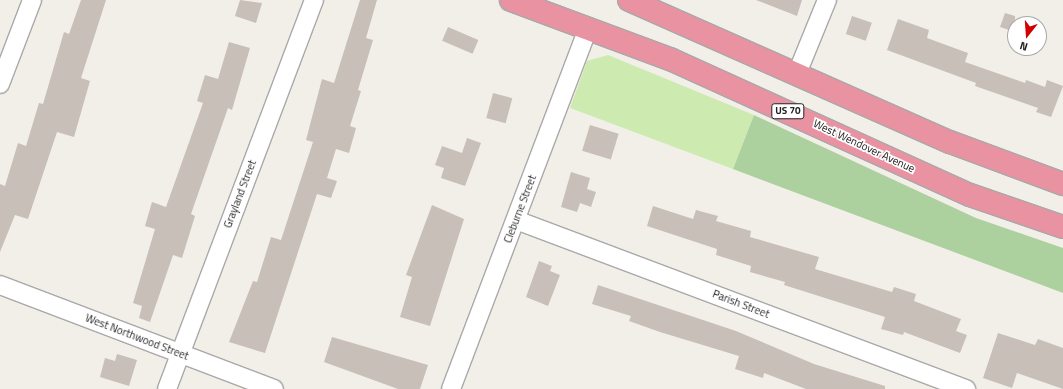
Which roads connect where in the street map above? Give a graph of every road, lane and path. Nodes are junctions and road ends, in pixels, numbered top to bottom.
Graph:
1 (32, 0) edge
2 (314, 0) edge
3 (510, 0) edge
4 (629, 0) edge
5 (827, 0) edge
6 (588, 29) junction
7 (798, 71) junction
8 (0, 84) edge
9 (1063, 184) edge
10 (516, 220) junction
11 (1063, 228) edge
12 (0, 285) edge
13 (180, 354) junction
14 (167, 389) edge
15 (274, 389) edge
16 (451, 389) edge
17 (966, 389) edge

1 - 8 street
2 - 13 street, Grayland Street
3 - 6 highway, West Wendover Avenue / US 70
4 - 7 highway
5 - 7 street
6 - 10 street, Cleburne Street
6 - 11 highway, West Wendover Avenue / US 70
7 - 9 highway
10 - 16 street, Cleburne Street
10 - 17 street, Parish Street
12 - 13 street, West Northwood Street
13 - 14 street, Grayland Street
13 - 15 street, West Northwood Street

